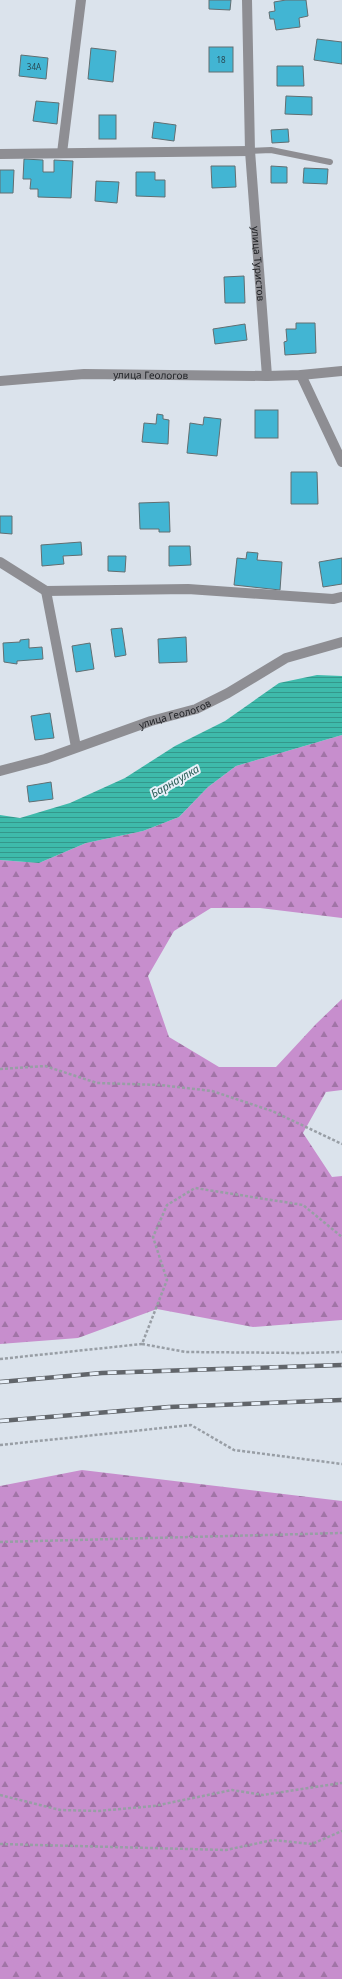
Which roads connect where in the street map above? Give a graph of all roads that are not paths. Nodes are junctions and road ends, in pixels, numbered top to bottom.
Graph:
1 (81, 0) edge
2 (247, 0) edge
3 (250, 151) junction
4 (62, 153) junction
5 (0, 154) edge
6 (330, 162) dead end
7 (342, 371) edge
8 (301, 375) junction
9 (267, 376) junction
10 (0, 381) edge
11 (342, 462) edge
12 (0, 562) edge
13 (46, 591) junction
14 (342, 597) edge
15 (342, 642) edge
16 (76, 747) junction
17 (0, 771) edge

1 - 4 street
2 - 3 street, улица Туристов
3 - 4 street
3 - 6 lane
3 - 9 street, улица Туристов
4 - 5 street
7 - 8 street, улица Геологов
8 - 9 street, улица Геологов
8 - 11 street
9 - 10 street, улица Геологов
12 - 13 street
13 - 14 street
13 - 16 street
15 - 16 street, улица Геологов
16 - 17 street, улица Геологов

